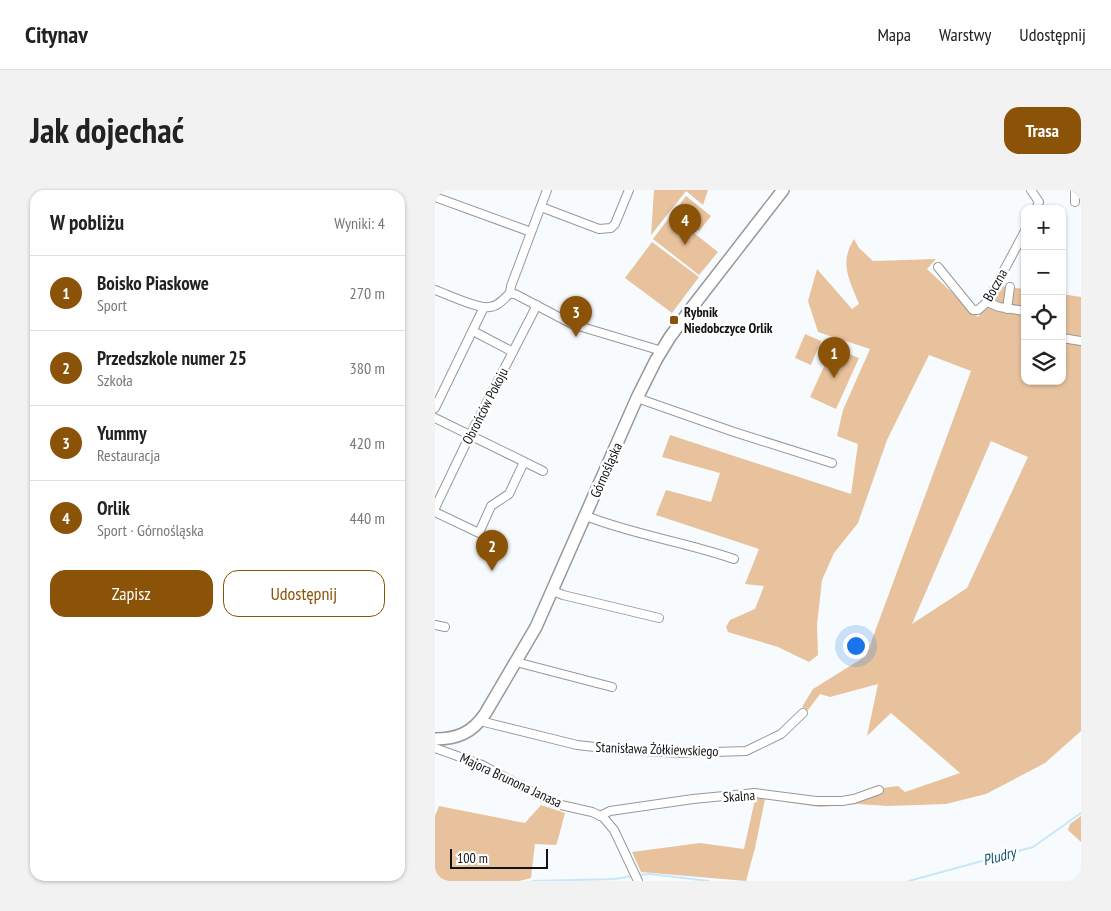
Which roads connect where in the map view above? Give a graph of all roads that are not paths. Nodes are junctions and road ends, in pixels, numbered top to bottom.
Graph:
1 (547, 190) edge
2 (629, 190) edge
3 (783, 190) edge
4 (1031, 190) edge
5 (1075, 190) edge
6 (435, 196) edge
7 (1075, 202) dead end
8 (1038, 205) edge
9 (541, 207) junction
10 (531, 232) junction
11 (1021, 238) edge
12 (938, 267) dead end
13 (1011, 287) dead end
14 (435, 290) edge
15 (511, 294) junction
16 (987, 302) junction
17 (537, 305) junction
18 (484, 307) junction
19 (1007, 308) junction
20 (1021, 310) edge
21 (473, 331) junction
22 (1066, 339) edge
23 (1081, 341) edge
24 (662, 351) junction
25 (513, 352) junction
26 (637, 398) junction
27 (435, 408) edge
28 (435, 418) edge
29 (470, 435) junction
30 (524, 462) junction
31 (832, 463) dead end
32 (543, 471) dead end
33 (435, 510) edge
34 (586, 516) junction
35 (734, 559) dead end
36 (553, 591) junction
37 (659, 618) dead end
38 (435, 625) edge
39 (445, 627) dead end
40 (516, 662) junction
41 (612, 687) dead end
42 (803, 713) dead end
43 (482, 718) junction
44 (435, 739) edge
45 (435, 748) edge
46 (879, 790) dead end
47 (600, 816) junction
48 (637, 881) edge

1 - 9 street
2 - 9 street
3 - 24 street, Górnośląska
4 - 8 street
5 - 7 street
6 - 10 street
9 - 10 street
10 - 15 street
11 - 16 street, Boczna
12 - 16 street, Boczna
13 - 19 street
14 - 18 street
15 - 17 street
15 - 18 street
16 - 19 street
17 - 24 street
17 - 25 street, Obrońców Pokoju
18 - 21 street
19 - 20 street
21 - 25 street
21 - 27 street
22 - 23 street
24 - 26 street, Górnośląska
25 - 29 street, Obrońców Pokoju
26 - 31 street
26 - 34 street, Górnośląska
28 - 29 street
29 - 30 street
29 - 33 street, Obrońców Pokoju
30 - 32 street
30 - 33 street
34 - 35 street
34 - 36 street, Górnośląska
36 - 37 street
36 - 40 street, Górnośląska
38 - 39 street
40 - 41 street
40 - 43 street, Górnośląska
42 - 43 street, Stanisława Żółkiewskiego
43 - 44 street, Górnośląska
45 - 47 street, Majora Brunona Janasa
46 - 47 street, Skalna
47 - 48 street

